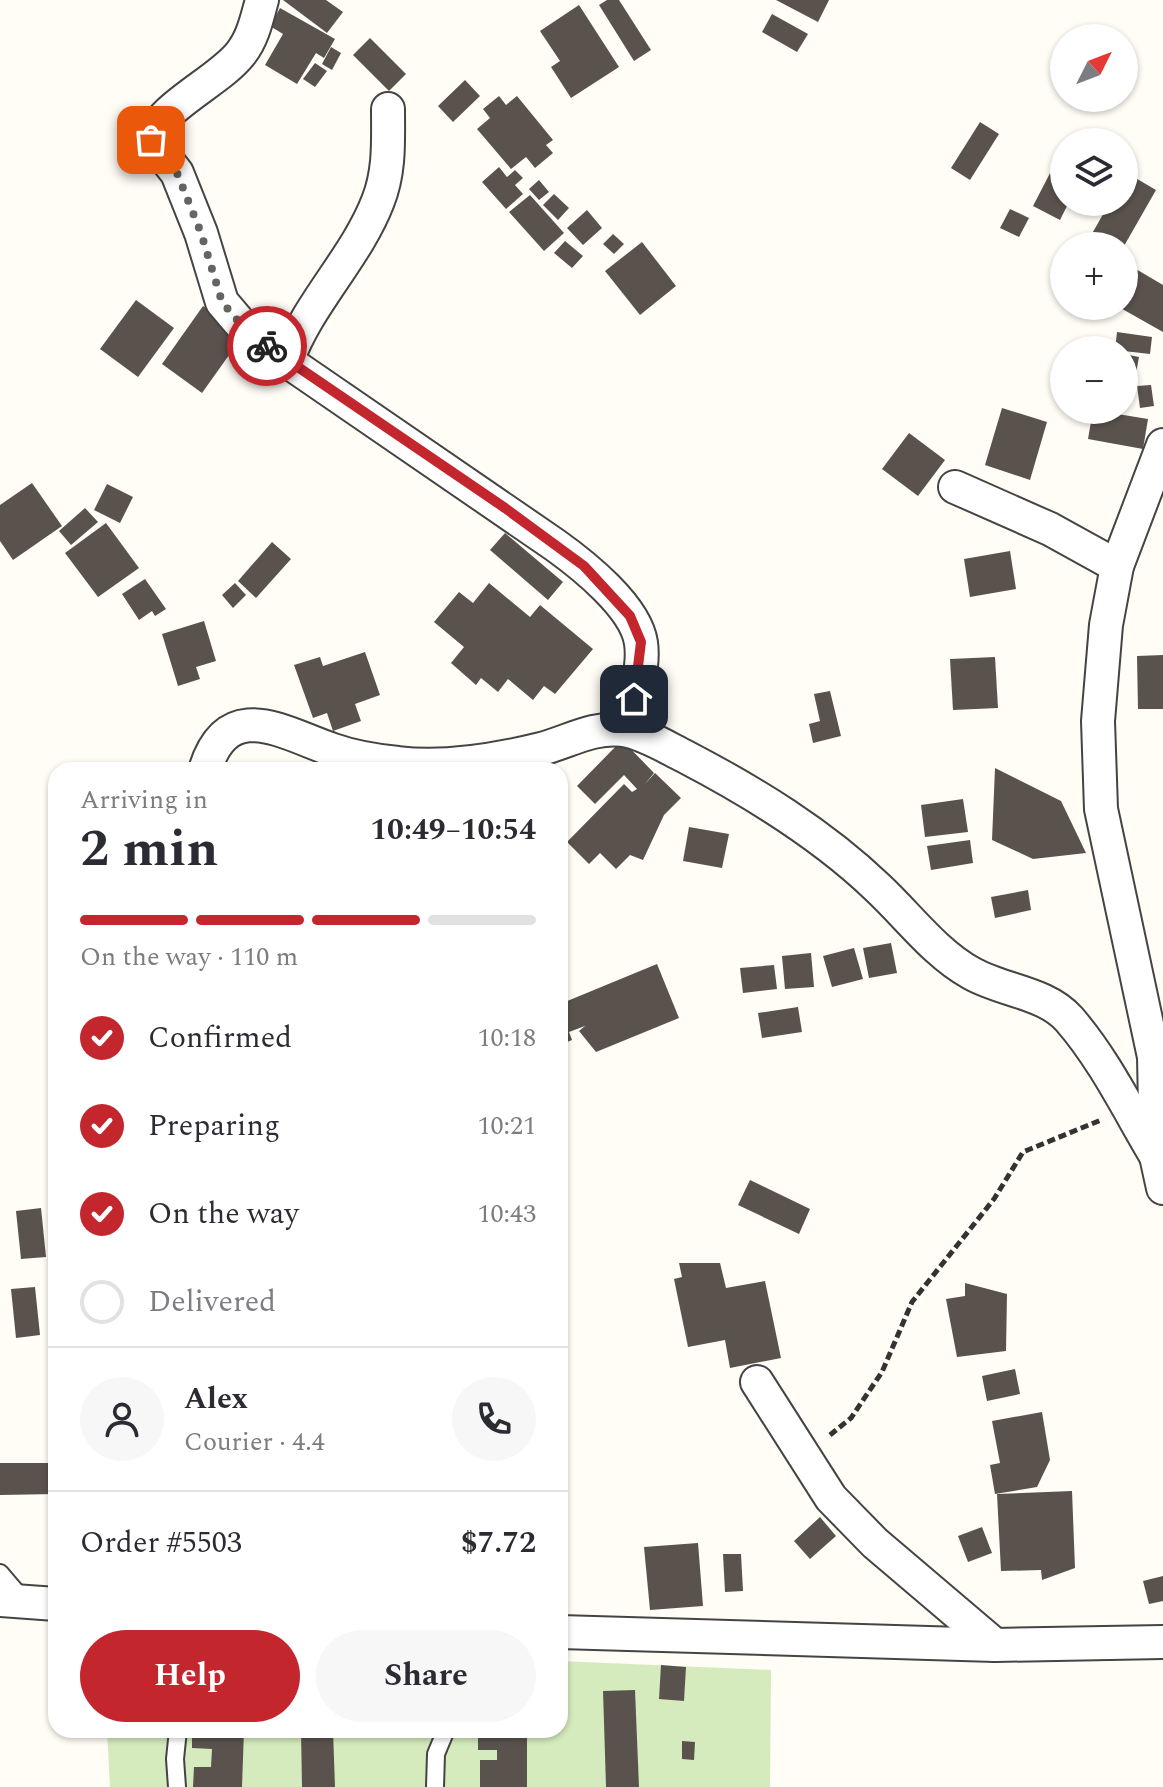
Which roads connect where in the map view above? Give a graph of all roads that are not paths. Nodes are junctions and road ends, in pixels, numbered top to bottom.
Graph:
1 (262, 0) edge
2 (388, 109) dead end
3 (287, 361) junction
4 (1163, 445) edge
5 (955, 487) dead end
6 (1117, 566) junction
7 (624, 730) junction
8 (208, 762) edge
9 (394, 762) edge
10 (453, 762) edge
11 (1156, 1156) junction
12 (1163, 1188) edge
13 (757, 1382) dead end
14 (0, 1573) edge
15 (12, 1601) edge
16 (48, 1603) edge
17 (568, 1632) edge
18 (1163, 1642) edge
19 (995, 1645) junction
20 (177, 1738) edge
21 (443, 1738) edge
22 (177, 1787) edge
23 (435, 1787) edge

1 - 3 street
2 - 3 street
3 - 7 street
4 - 6 street
5 - 6 street
6 - 11 street
7 - 10 street
7 - 11 street
8 - 9 street
11 - 12 street
13 - 19 street
14 - 15 lane
15 - 16 street
17 - 19 street
18 - 19 street
20 - 22 lane
21 - 23 lane

